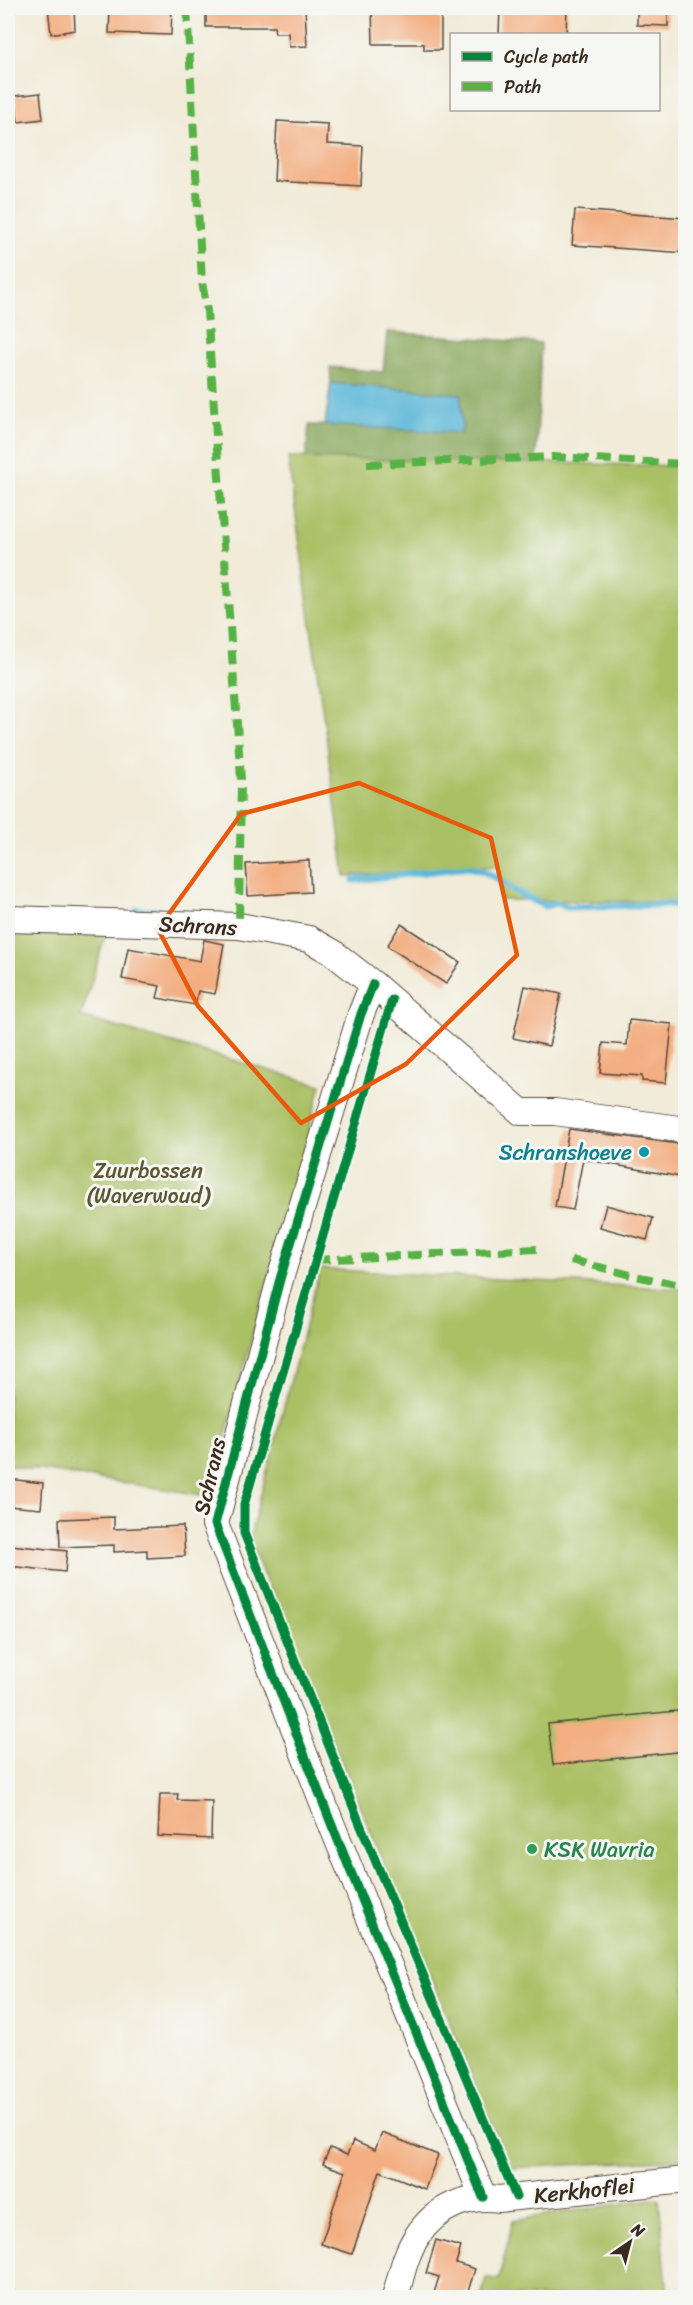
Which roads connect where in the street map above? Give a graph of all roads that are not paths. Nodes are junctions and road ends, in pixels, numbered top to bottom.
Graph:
1 (8, 919) edge
2 (373, 984) junction
3 (686, 1130) edge
4 (686, 2180) edge
5 (483, 2197) junction
6 (395, 2298) edge

1 - 2 street, Schrans
2 - 3 street, Schrans
2 - 5 street, Schrans
4 - 5 street, Kerkhoflei
5 - 6 street, Kerkhoflei

